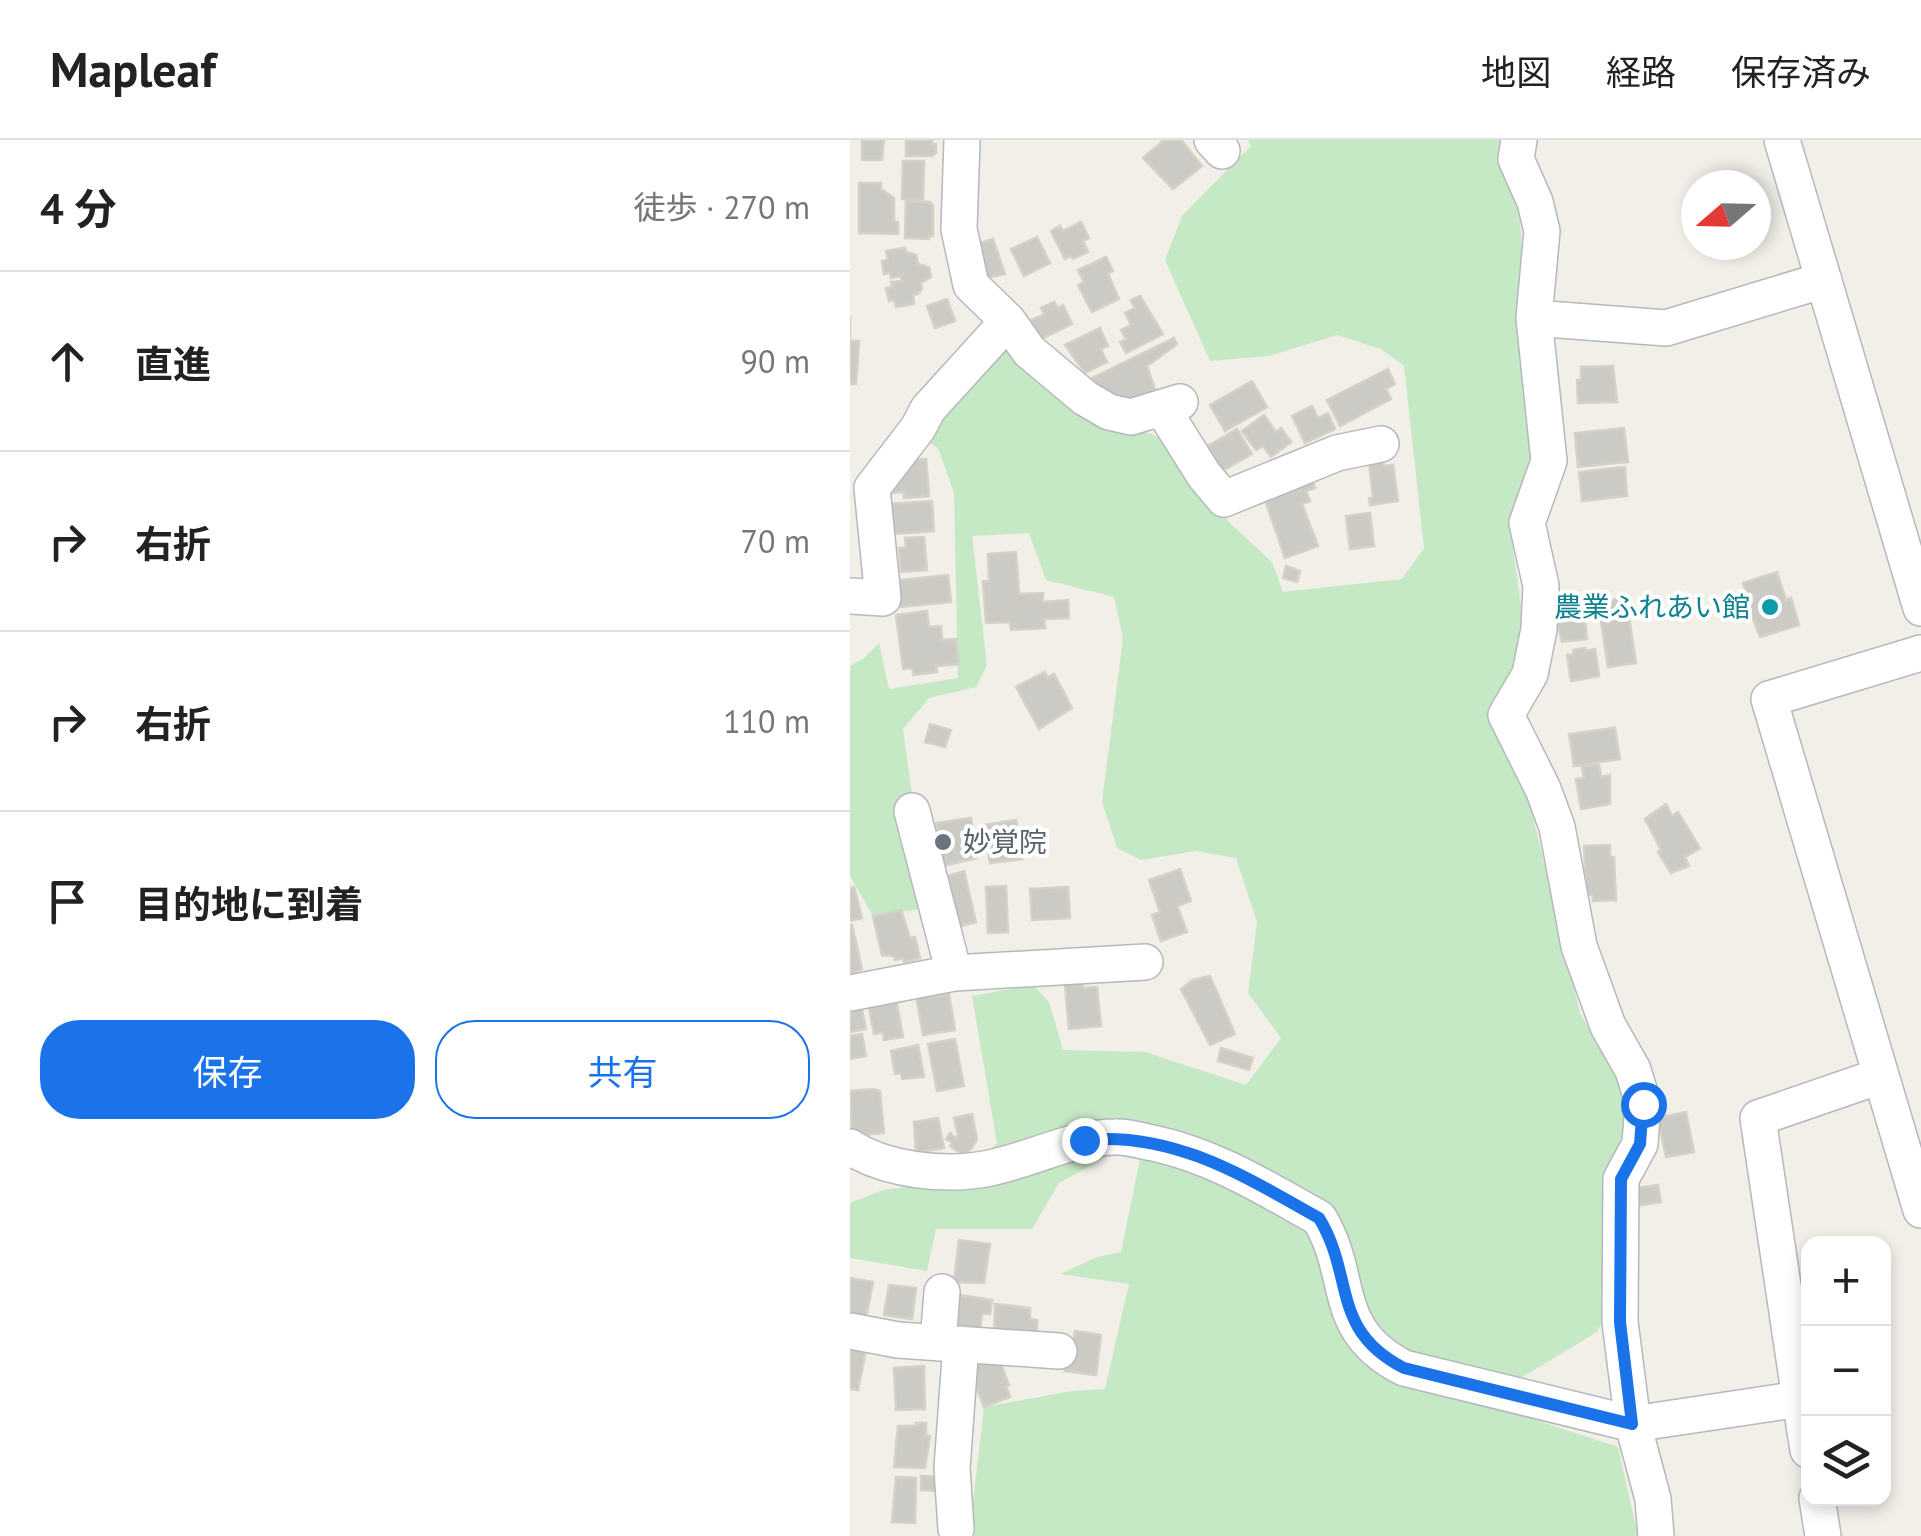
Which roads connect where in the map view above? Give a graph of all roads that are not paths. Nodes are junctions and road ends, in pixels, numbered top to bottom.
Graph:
1 (962, 140) edge
2 (1519, 140) edge
3 (1782, 140) edge
4 (1824, 280) junction
5 (1534, 318) junction
6 (1008, 321) junction
7 (1381, 444) dead end
8 (850, 596) edge
9 (1921, 608) edge
10 (1921, 654) edge
11 (912, 811) dead end
12 (1145, 962) dead end
13 (954, 973) junction
14 (850, 994) edge
15 (1880, 1076) junction
16 (850, 1146) edge
17 (1921, 1210) edge
18 (942, 1292) dead end
19 (850, 1331) edge
20 (949, 1344) junction
21 (1059, 1352) dead end
22 (1800, 1399) junction
23 (1803, 1416) edge
24 (1632, 1424) junction
25 (1818, 1506) edge
26 (956, 1528) dead end
27 (1656, 1536) edge
28 (1823, 1536) edge

1 - 6 street
2 - 5 street
3 - 4 street
4 - 5 street
4 - 9 street
5 - 24 street
6 - 7 street
6 - 8 street
10 - 15 street
11 - 13 street
12 - 13 street
13 - 14 street
15 - 17 street
15 - 22 street
16 - 24 street
18 - 20 street
19 - 20 street
20 - 21 street
20 - 26 street
22 - 23 street
22 - 24 street
24 - 27 street
25 - 28 street

